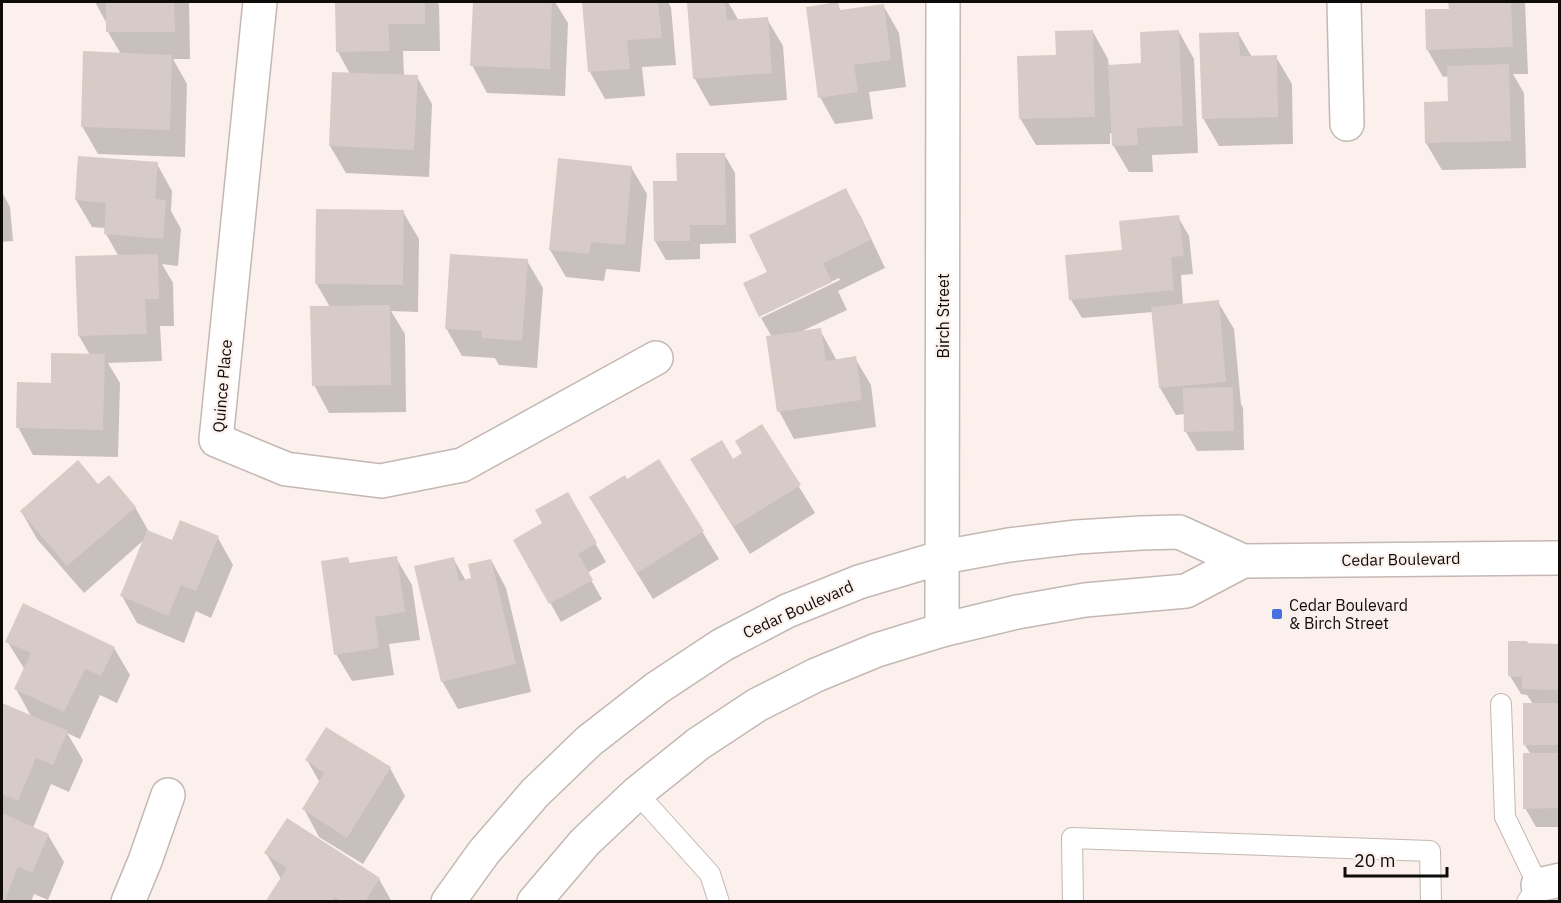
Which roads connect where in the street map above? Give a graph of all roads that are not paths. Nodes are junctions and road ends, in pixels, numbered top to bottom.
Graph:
1 (260, 2) edge
2 (943, 2) edge
3 (1344, 2) edge
4 (1347, 124) dead end
5 (656, 358) dead end
6 (943, 557) junction
7 (1560, 558) edge
8 (1243, 561) junction
9 (942, 630) junction
10 (1501, 704) dead end
11 (637, 793) junction
12 (168, 795) dead end
13 (1542, 889) edge
14 (128, 902) edge
15 (448, 902) edge
16 (534, 902) edge
17 (719, 902) edge
18 (1073, 902) edge
19 (1431, 902) edge

1 - 5 main road, Quince Place
2 - 6 main road, Birch Street
3 - 4 main road
6 - 8 main road, Cedar Boulevard
6 - 9 main road, Birch Street
6 - 15 main road, Cedar Boulevard
7 - 8 main road, Cedar Boulevard
8 - 9 main road, Cedar Boulevard
9 - 11 main road, Cedar Boulevard
10 - 13 lane
11 - 16 main road, Cedar Boulevard
11 - 17 lane
12 - 14 main road
18 - 19 lane

